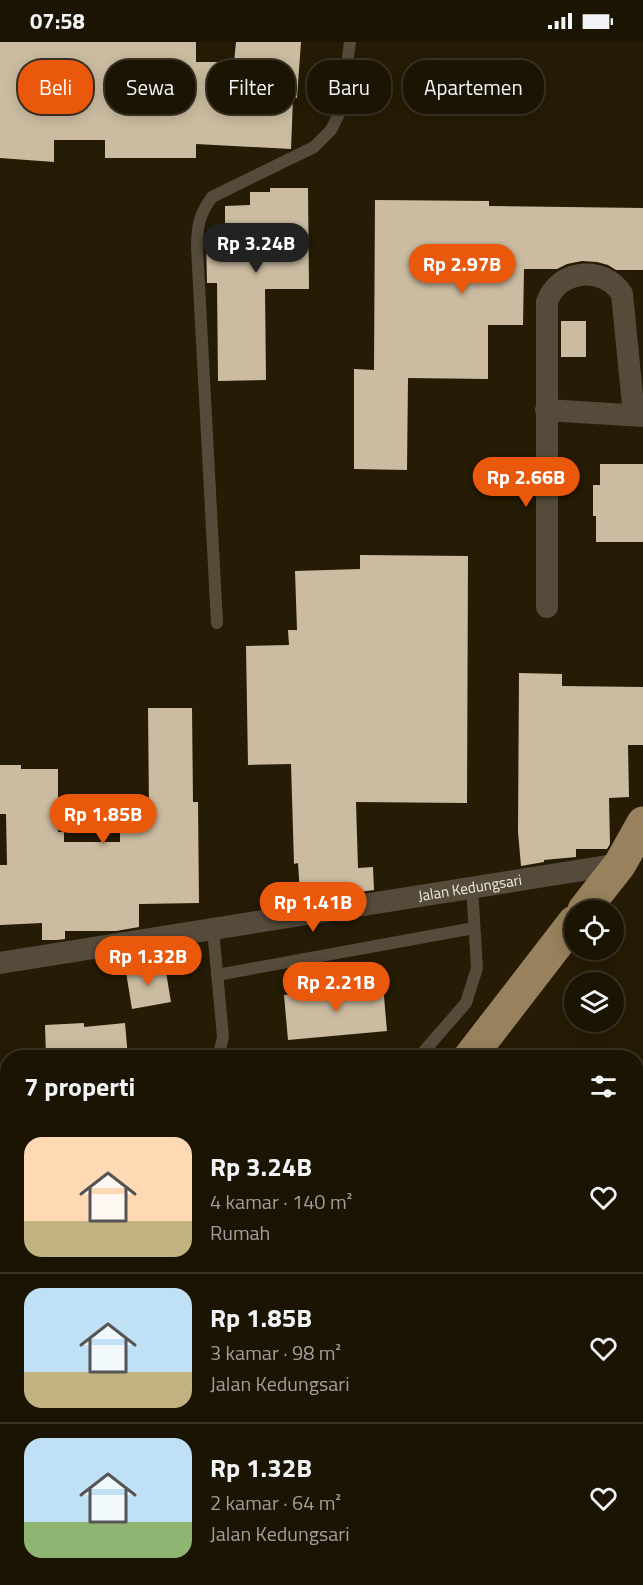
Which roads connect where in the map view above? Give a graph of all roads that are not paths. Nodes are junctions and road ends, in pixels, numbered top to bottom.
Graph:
1 (350, 42) edge
2 (546, 410) junction
3 (638, 416) edge
4 (547, 607) dead end
5 (217, 623) dead end
6 (643, 823) edge
7 (620, 864) junction
8 (472, 887) junction
9 (592, 900) edge
10 (474, 928) junction
11 (213, 929) junction
12 (564, 935) edge
13 (0, 963) edge
14 (218, 975) junction
15 (220, 1050) edge
16 (425, 1050) edge
17 (475, 1050) edge

1 - 5 lane
2 - 3 street
2 - 3 street
2 - 4 street
6 - 7 highway
7 - 8 street, Jalan Kedungsari
7 - 9 highway
8 - 10 lane
8 - 11 street, Jalan Kedungsari
10 - 14 lane
10 - 16 lane
11 - 13 street, Jalan Kedungsari
11 - 14 lane
12 - 17 highway
14 - 15 lane

